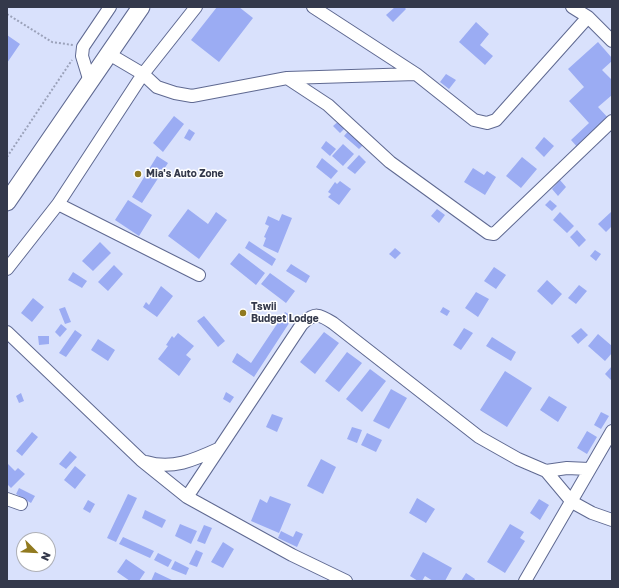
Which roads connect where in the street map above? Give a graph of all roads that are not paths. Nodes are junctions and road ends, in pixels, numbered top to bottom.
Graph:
1 (110, 7) edge
2 (141, 7) edge
3 (196, 7) edge
4 (312, 7) edge
5 (572, 7) edge
6 (588, 17) junction
7 (612, 41) edge
8 (109, 54) junction
9 (143, 74) junction
10 (416, 74) junction
11 (287, 78) junction
12 (90, 82) junction
13 (612, 122) edge
14 (7, 202) edge
15 (58, 204) junction
16 (7, 269) edge
17 (199, 275) dead end
18 (7, 332) edge
19 (612, 431) edge
20 (219, 448) junction
21 (141, 460) junction
22 (589, 469) junction
23 (546, 471) junction
24 (186, 497) junction
25 (7, 499) edge
26 (572, 502) junction
27 (21, 504) dead end
28 (612, 520) edge
29 (346, 581) edge
30 (525, 581) edge

1 - 12 street
2 - 8 street
3 - 9 street
4 - 10 street
5 - 6 street
6 - 7 street
6 - 10 street
8 - 9 street
8 - 12 street
9 - 11 street
9 - 15 street
10 - 11 street
11 - 13 street
12 - 14 street
15 - 16 street
15 - 17 street
18 - 21 street
19 - 22 street
20 - 21 street
20 - 23 street
20 - 24 street
21 - 24 street
22 - 23 street
22 - 26 street
23 - 26 street
24 - 29 street
25 - 27 street
26 - 28 street
26 - 30 street

